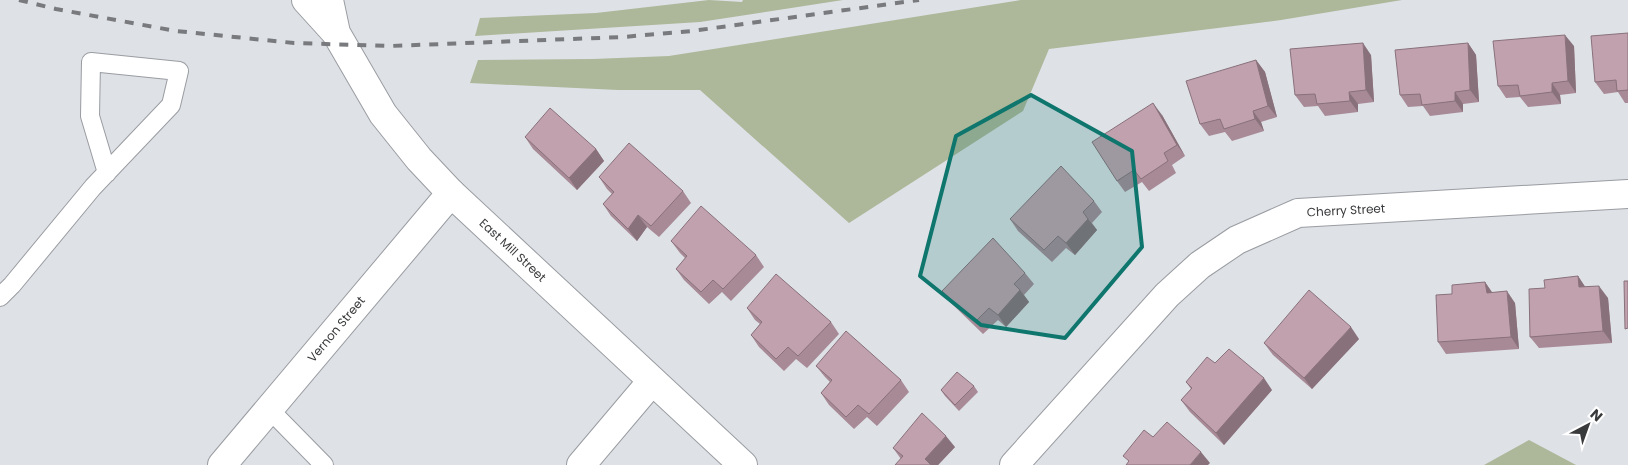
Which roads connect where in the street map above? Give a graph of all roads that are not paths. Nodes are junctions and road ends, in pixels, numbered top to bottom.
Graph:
1 (306, 0) edge
2 (329, 0) edge
3 (336, 33) junction
4 (106, 173) junction
5 (451, 193) junction
6 (1628, 194) edge
7 (0, 297) edge
8 (652, 381) junction
9 (269, 409) junction
10 (222, 465) edge
11 (324, 465) edge
12 (581, 465) edge
13 (743, 465) edge
14 (1014, 465) edge

1 - 3 street
2 - 3 street, East Mill Street
3 - 5 street, East Mill Street
4 - 4 lane
4 - 7 lane
5 - 8 street, East Mill Street
5 - 9 street, Vernon Street
6 - 14 street, Cherry Street
8 - 12 street
8 - 13 street, East Mill Street
9 - 10 street, Vernon Street
9 - 11 lane

